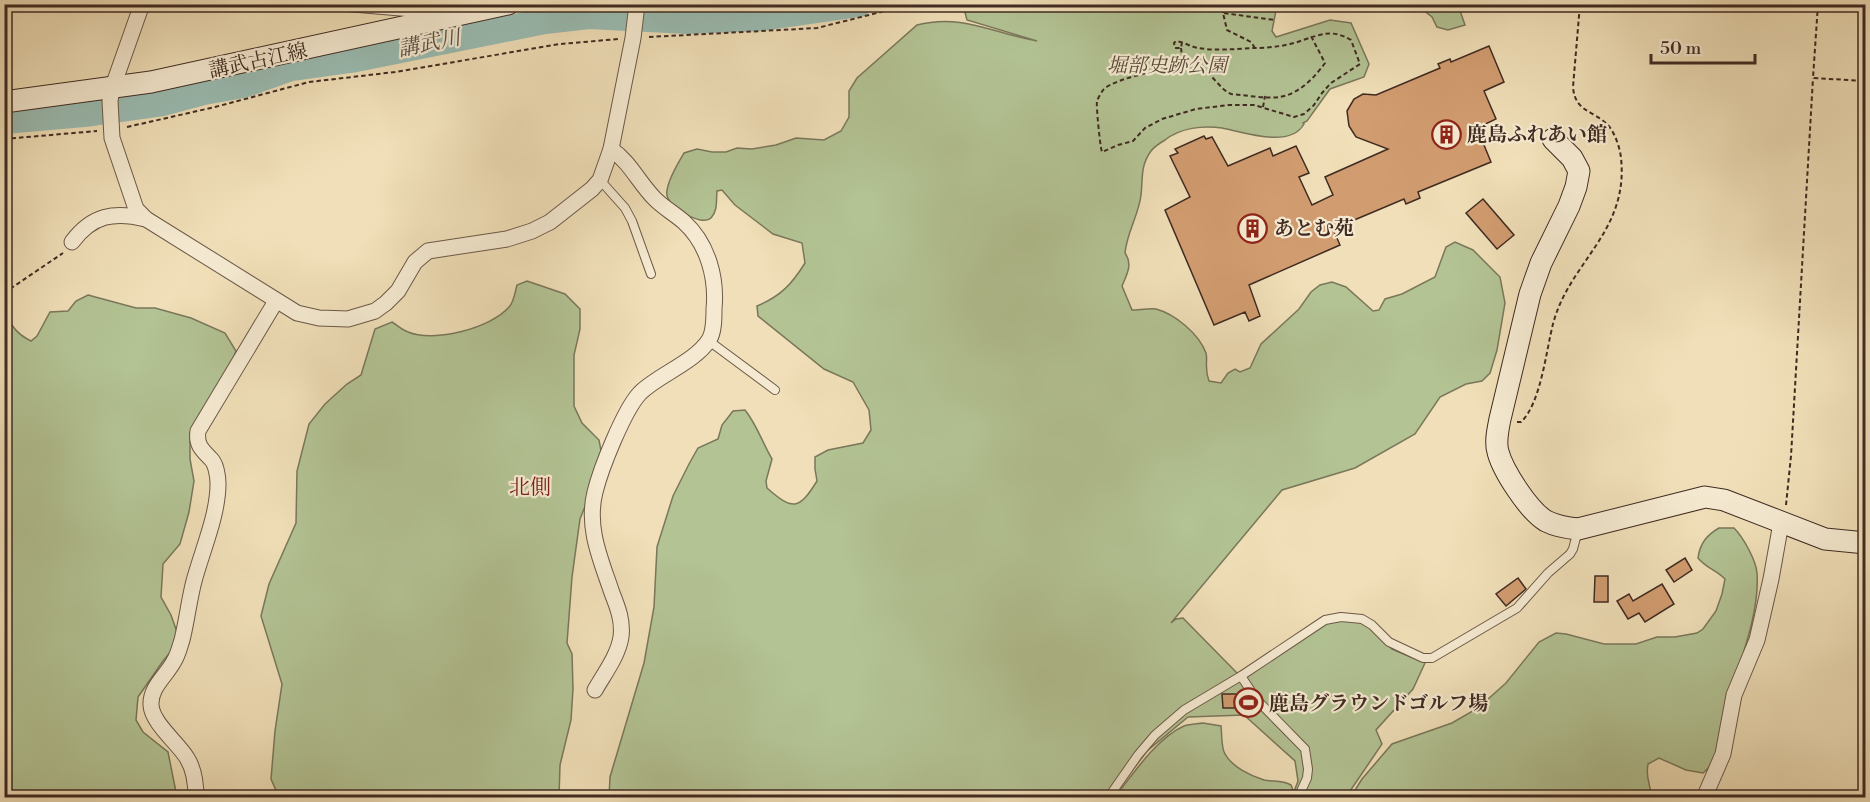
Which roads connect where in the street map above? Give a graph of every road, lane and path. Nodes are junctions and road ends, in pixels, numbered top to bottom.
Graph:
1 (142, 4) edge
2 (311, 4) edge
3 (508, 4) edge
4 (902, 4) edge
5 (1140, 4) edge
6 (1176, 4) edge
7 (1222, 4) edge
8 (1818, 4) edge
9 (637, 5) edge
10 (418, 12) dead end
11 (1223, 13) junction
12 (1275, 20) dead end
13 (634, 34) junction
14 (1311, 36) junction
15 (1182, 42) junction
16 (1181, 48) junction
17 (1255, 48) junction
18 (1184, 65) junction
19 (1813, 78) junction
20 (1866, 81) edge
21 (111, 95) junction
22 (1265, 96) junction
23 (4, 102) edge
24 (1263, 107) junction
25 (111, 129) junction
26 (4, 139) edge
27 (1553, 139) dead end
28 (610, 149) junction
29 (600, 180) junction
30 (146, 219) junction
31 (72, 242) joint
32 (651, 274) dead end
33 (4, 293) edge
34 (276, 301) junction
35 (709, 341) junction
36 (775, 390) dead end
37 (1781, 523) junction
38 (1578, 529) junction
39 (1866, 543) edge
40 (1241, 676) junction
41 (595, 690) dead end
42 (196, 798) edge
43 (1108, 798) edge
44 (1299, 798) edge
45 (1704, 798) edge

1 - 21 street
2 - 10 lane
3 - 21 street, 講武古江線
4 - 13 path
5 - 6 path
7 - 11 path
8 - 19 path
9 - 13 street
11 - 12 path
11 - 17 path
13 - 25 path
13 - 28 street
14 - 17 path
14 - 22 path
14 - 24 path
15 - 16 path
15 - 16 path
15 - 17 path
16 - 18 path
18 - 22 path
18 - 24 path
19 - 20 path
19 - 37 path
21 - 23 street, 講武古江線
21 - 25 street
22 - 24 path
25 - 26 path
25 - 30 street
27 - 38 street
28 - 29 street
28 - 35 street
29 - 32 lane
29 - 34 street
30 - 31 street
30 - 34 street
31 - 33 path
34 - 42 street
35 - 36 lane
35 - 41 street
37 - 38 street
37 - 39 street
37 - 45 street
38 - 40 lane
40 - 43 lane
40 - 44 lane

